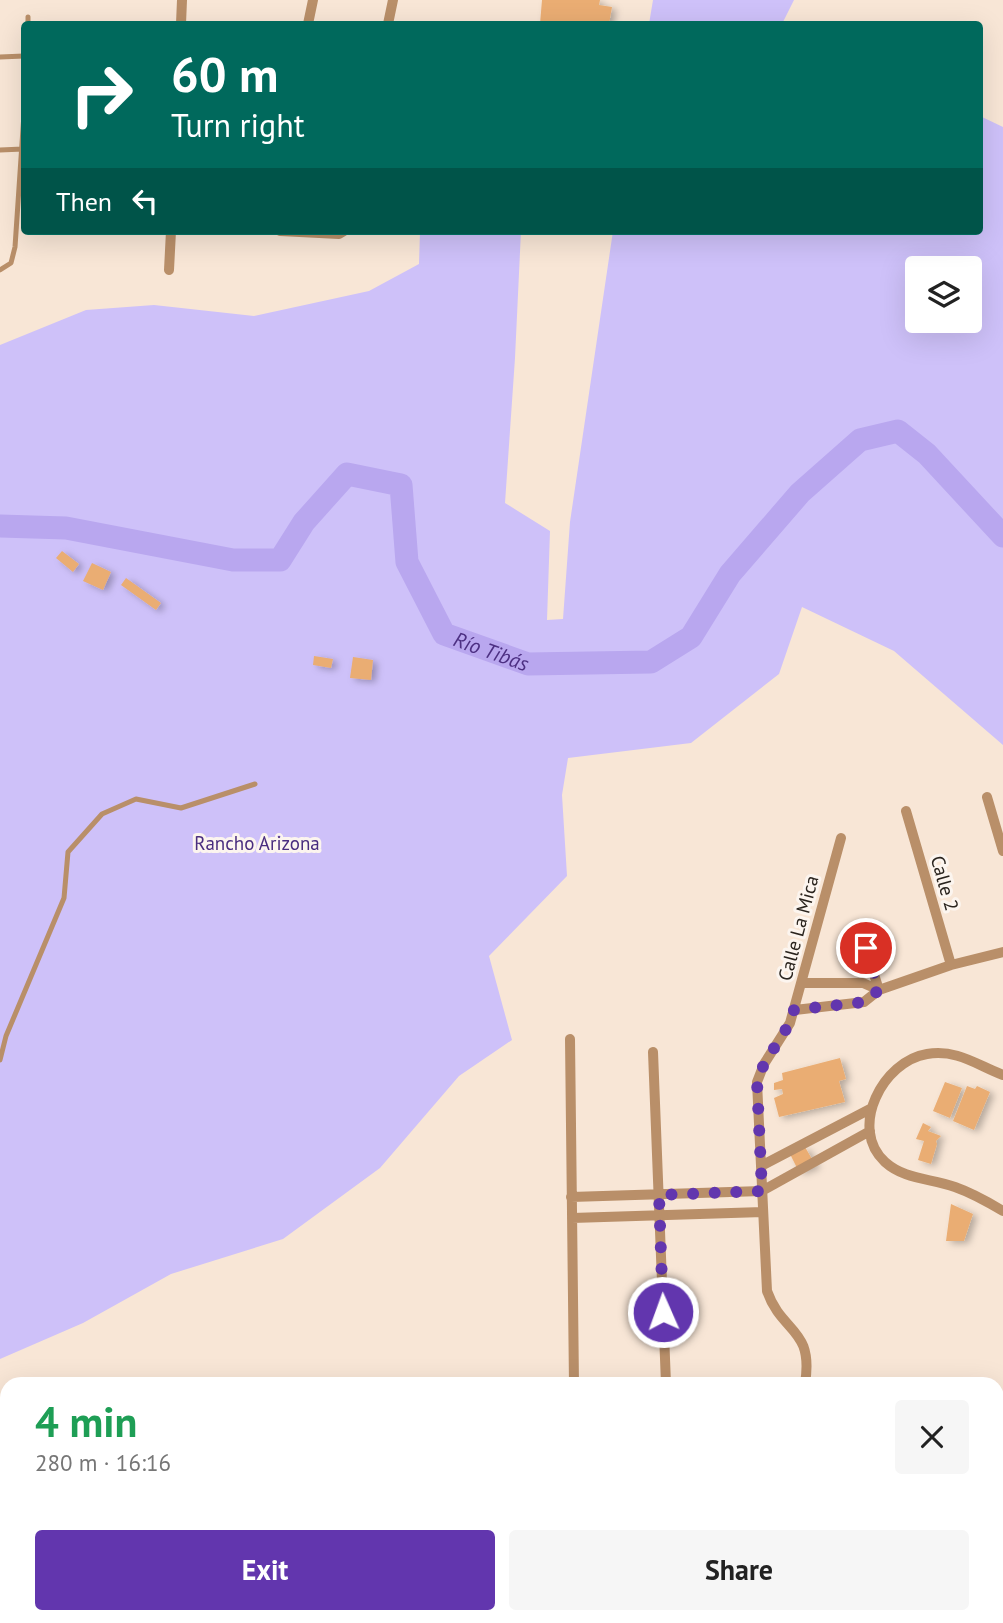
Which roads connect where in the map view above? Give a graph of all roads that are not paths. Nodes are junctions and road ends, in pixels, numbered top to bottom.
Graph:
1 (182, 0) edge
2 (313, 0) edge
3 (393, 0) edge
4 (28, 17) dead end
5 (28, 21) edge
6 (181, 21) edge
7 (309, 21) edge
8 (389, 21) edge
9 (21, 56) edge
10 (0, 57) edge
11 (21, 149) edge
12 (0, 150) edge
13 (21, 173) edge
14 (171, 235) edge
15 (0, 270) edge
16 (169, 270) dead end
17 (255, 784) dead end
18 (987, 797) dead end
19 (906, 811) dead end
20 (841, 838) dead end
21 (1003, 852) edge
22 (859, 928) dead end
23 (1003, 952) edge
24 (951, 965) junction
25 (801, 983) junction
26 (879, 990) junction
27 (794, 1010) junction
28 (570, 1039) dead end
29 (653, 1052) dead end
30 (0, 1060) edge
31 (1003, 1075) edge
32 (872, 1108) junction
33 (870, 1131) junction
34 (761, 1166) junction
35 (762, 1191) junction
36 (659, 1195) junction
37 (572, 1196) junction
38 (1003, 1210) edge
39 (764, 1212) junction
40 (659, 1216) junction
41 (572, 1218) junction
42 (574, 1377) edge
43 (667, 1377) edge
44 (806, 1377) edge

1 - 6 street
2 - 7 street
3 - 8 street
4 - 5 lane
9 - 10 lane
11 - 12 lane
13 - 15 lane
14 - 16 street
17 - 30 lane
18 - 21 street
19 - 24 street, Calle 2
20 - 25 street, Calle La Mica
22 - 26 street
23 - 24 street
24 - 26 street
25 - 26 street
25 - 27 street, Calle La Mica
26 - 27 street
27 - 34 street, Calle La Mica
28 - 37 street
29 - 36 street
31 - 32 street
32 - 33 street
32 - 34 street
33 - 35 street
33 - 38 street
34 - 35 street, Calle La Mica
35 - 36 street
35 - 39 street, Calle La Mica
36 - 37 street
36 - 40 street
37 - 41 street
39 - 40 street
39 - 44 street, Calle La Mica
40 - 41 street
40 - 43 street
41 - 42 street

